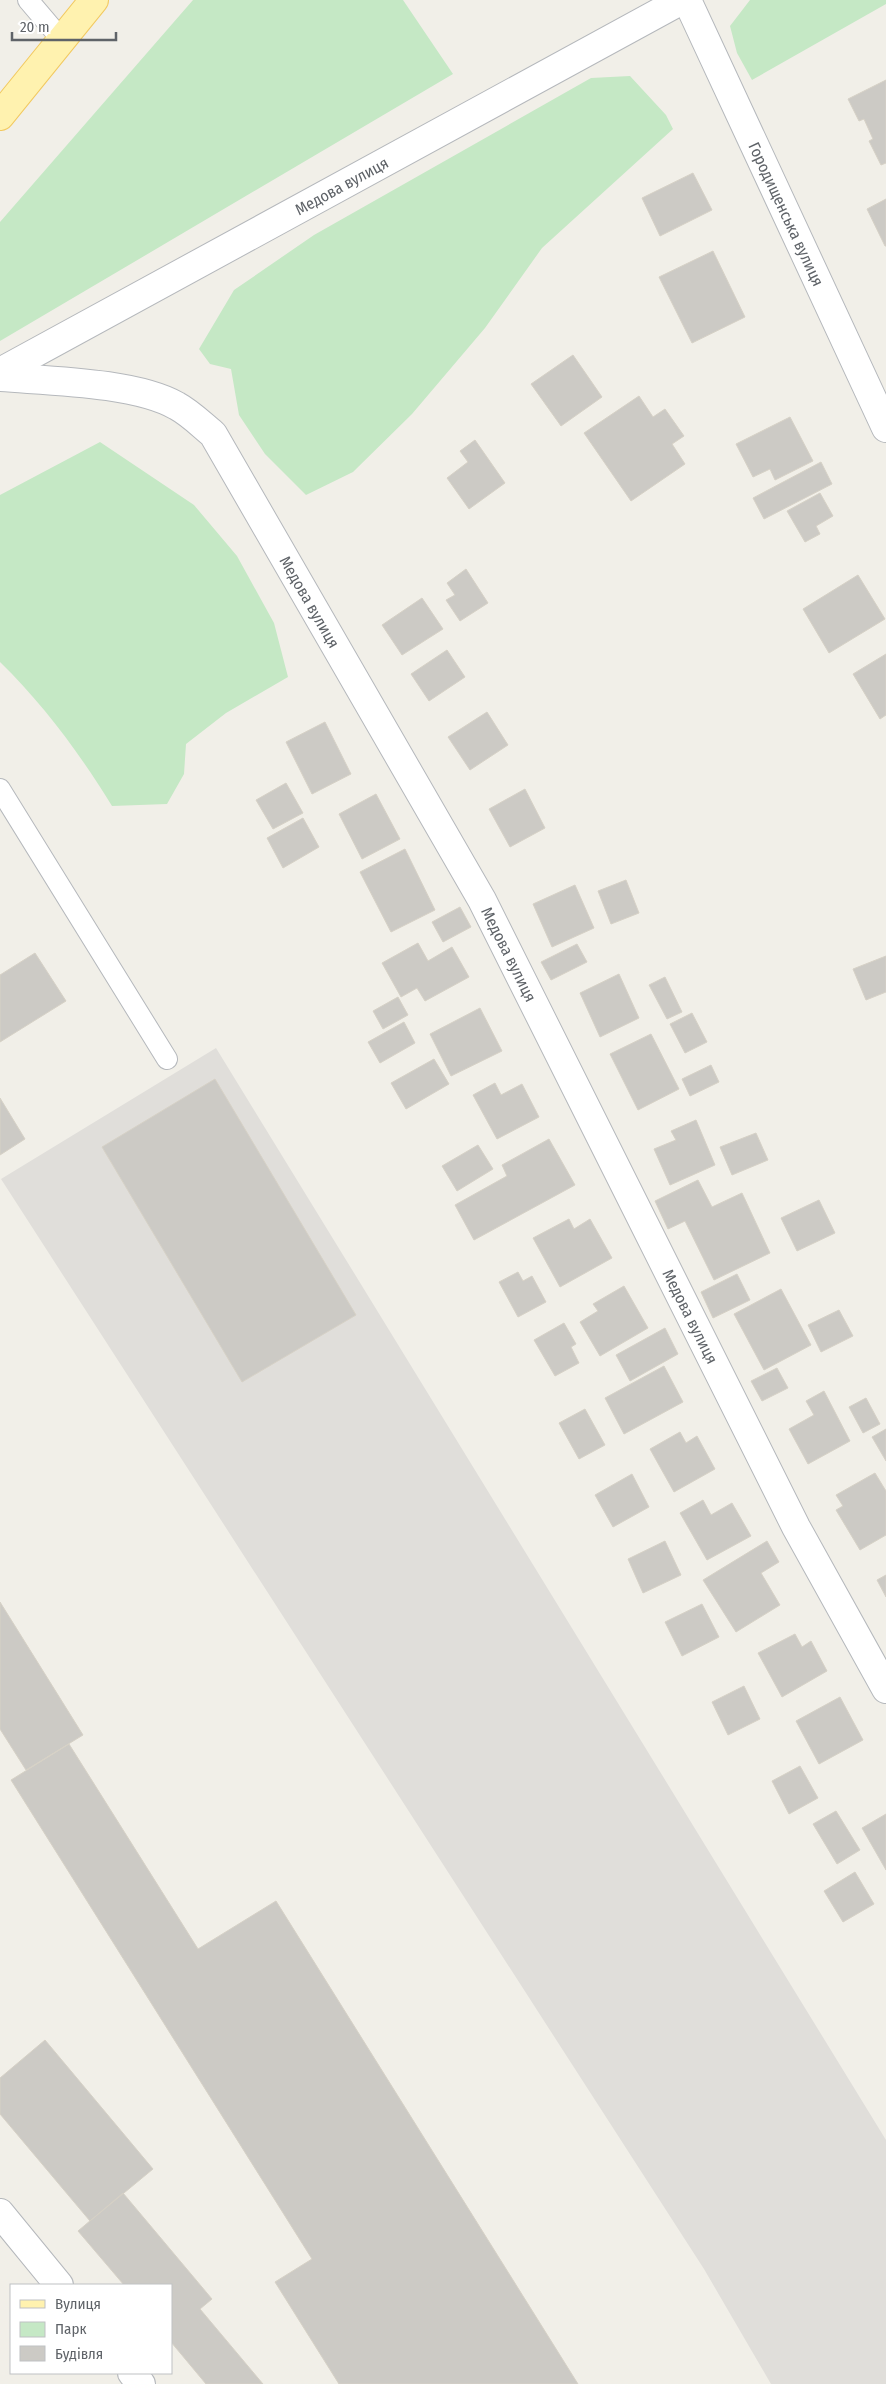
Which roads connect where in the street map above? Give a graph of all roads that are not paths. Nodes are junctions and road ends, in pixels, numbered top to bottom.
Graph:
1 (28, 0) edge
2 (94, 0) edge
3 (682, 0) edge
4 (687, 0) edge
5 (62, 40) junction
6 (0, 116) edge
7 (0, 372) edge
8 (0, 377) edge
9 (886, 428) edge
10 (0, 789) edge
11 (167, 1059) dead end
12 (886, 1689) edge
13 (0, 2213) edge
14 (59, 2284) edge
15 (133, 2374) edge
16 (141, 2384) edge

1 - 5 lane
2 - 5 main road
3 - 7 street, Медова вулиця
4 - 9 street, Городищенська вулиця
5 - 6 main road
8 - 12 street, Медова вулиця
10 - 11 lane
13 - 14 street
15 - 16 street

